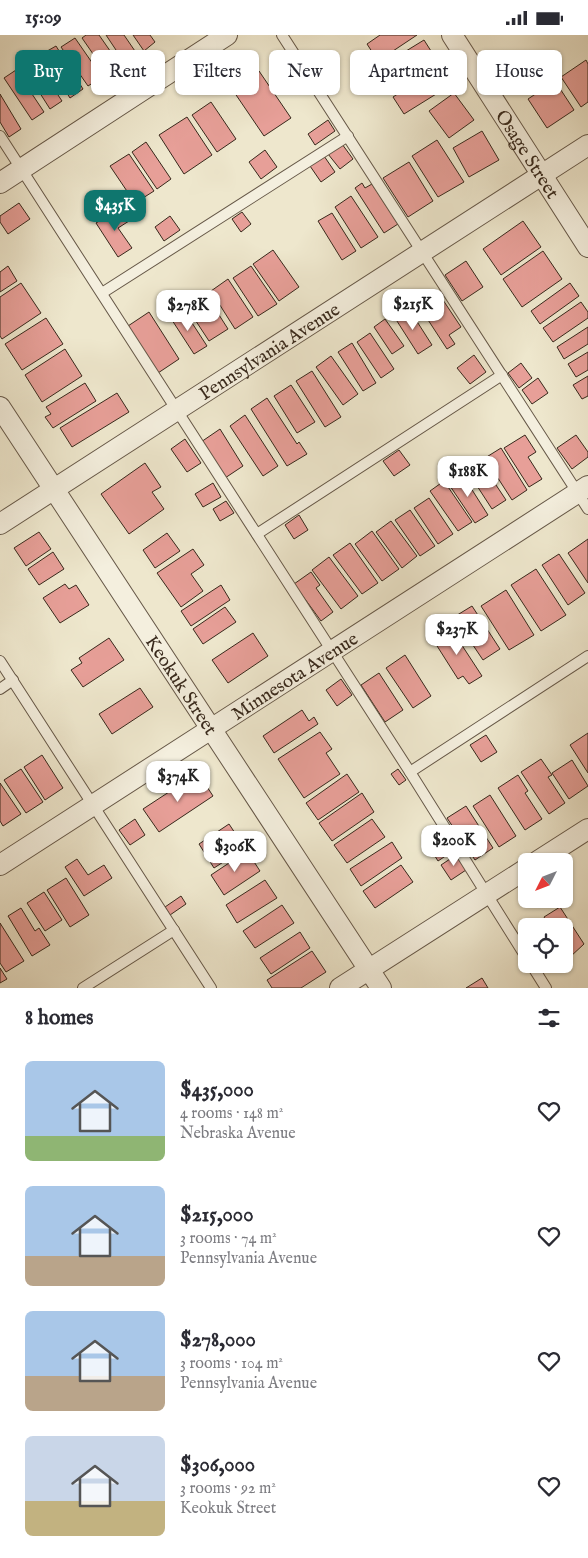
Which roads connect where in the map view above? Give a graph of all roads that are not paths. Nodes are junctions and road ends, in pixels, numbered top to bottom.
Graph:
1 (227, 35) edge
2 (282, 35) edge
3 (452, 35) edge
4 (0, 136) edge
5 (348, 136) junction
6 (588, 145) edge
7 (22, 169) junction
8 (542, 175) junction
9 (0, 183) edge
10 (588, 247) edge
11 (423, 252) junction
12 (102, 293) junction
13 (502, 375) junction
14 (0, 407) edge
15 (177, 410) junction
16 (53, 490) junction
17 (585, 496) edge
18 (0, 524) edge
19 (257, 534) junction
20 (332, 651) junction
21 (588, 656) edge
22 (0, 661) edge
23 (13, 681) junction
24 (0, 689) edge
25 (213, 729) junction
26 (410, 772) junction
27 (94, 805) junction
28 (588, 829) edge
29 (550, 853) edge
30 (0, 865) edge
31 (518, 874) edge
32 (486, 895) junction
33 (174, 929) junction
34 (518, 945) edge
35 (370, 970) junction
36 (536, 973) edge
37 (83, 988) edge
38 (211, 988) edge
39 (340, 988) edge
40 (382, 988) edge
41 (546, 988) edge

1 - 7 street
2 - 5 lane
3 - 8 street, Osage Street
4 - 7 lane
5 - 11 lane
5 - 12 lane
6 - 8 street, Pennsylvania Avenue
7 - 9 street
7 - 12 lane
8 - 10 street, Osage Street
8 - 11 street, Pennsylvania Avenue
11 - 13 lane
11 - 15 street, Pennsylvania Avenue
12 - 15 lane
13 - 17 lane
13 - 19 lane
14 - 16 street, Keokuk Street
15 - 16 street, Pennsylvania Avenue
15 - 19 lane
16 - 18 street, Pennsylvania Avenue
16 - 25 street, Keokuk Street
17 - 20 street, Minnesota Avenue
19 - 20 lane
20 - 25 street, Minnesota Avenue
20 - 26 lane
21 - 26 lane
22 - 23 lane
23 - 24 lane
23 - 27 lane
25 - 27 street, Minnesota Avenue
25 - 35 street, Keokuk Street
26 - 32 lane
27 - 30 street, Minnesota Avenue
27 - 33 lane
28 - 29 street
31 - 32 street
32 - 34 lane
32 - 35 street
33 - 37 lane
33 - 38 lane
35 - 39 street
35 - 40 street, Keokuk Street
36 - 41 lane

